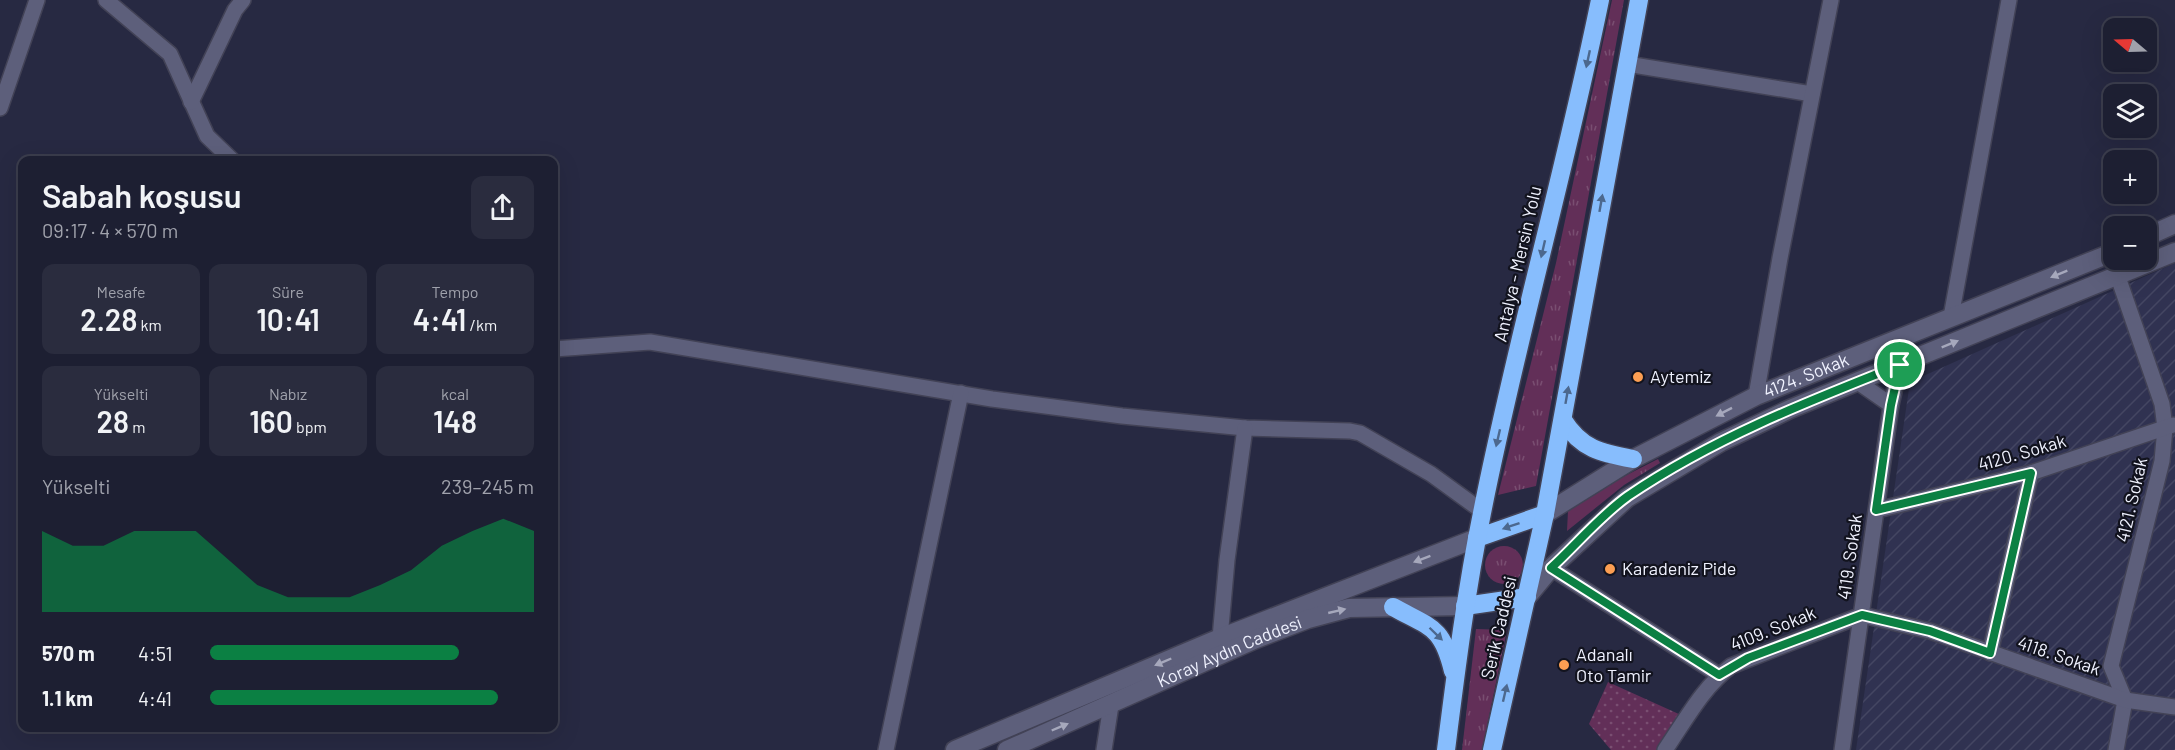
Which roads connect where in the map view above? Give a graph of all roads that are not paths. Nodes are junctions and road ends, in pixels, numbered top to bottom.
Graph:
1 (37, 0) edge
2 (106, 0) edge
3 (243, 0) edge
4 (1600, 0) edge
5 (1639, 0) edge
6 (1831, 0) edge
7 (2010, 0) edge
8 (1627, 64) junction
9 (1812, 94) junction
10 (191, 102) junction
11 (0, 108) edge
12 (228, 156) edge
13 (2175, 224) edge
14 (2157, 232) edge
15 (2175, 252) edge
16 (2103, 256) edge
17 (2157, 257) edge
18 (2112, 270) edge
19 (2117, 270) edge
20 (1951, 317) junction
21 (558, 349) edge
22 (1900, 365) junction
23 (1858, 381) junction
24 (960, 393) junction
25 (1756, 396) junction
26 (1891, 405) junction
27 (1563, 420) junction
28 (2170, 426) edge
29 (1245, 428) junction
30 (1633, 459) junction
31 (2031, 473) junction
32 (1876, 510) junction
33 (1482, 511) junction
34 (1545, 514) junction
35 (1477, 538) junction
36 (1551, 568) junction
37 (1527, 597) junction
38 (1465, 606) junction
39 (1393, 607) junction
40 (1862, 615) junction
41 (1220, 638) junction
42 (1990, 653) junction
43 (1719, 675) junction
44 (1455, 681) junction
45 (2125, 700) junction
46 (1111, 705) junction
47 (2175, 707) edge
48 (886, 750) edge
49 (955, 750) edge
50 (1007, 750) edge
51 (1104, 750) edge
52 (1446, 750) edge
53 (1492, 750) edge
54 (1665, 750) edge
55 (1842, 750) edge
56 (2116, 750) edge

1 - 11 street
2 - 10 street
3 - 10 street
4 -> 33 highway, Antalya - Mersin Yolu
5 - 8 highway
6 - 9 street
7 - 20 street
8 - 9 street
27 -> 8 highway
9 - 25 street
10 - 12 street
13 - 14 main road
15 - 17 main road
16 -> 20 main road, 4124. Sokak
22 -> 18 main road
19 - 28 street, 4121. Sokak
20 - 25 main road, 4124. Sokak
21 - 24 street
22 - 23 main road
22 - 26 street, 4119. Sokak
23 - 26 street
23 - 36 main road
24 - 29 street
24 - 48 street
25 -> 30 main road, 4124. Sokak
26 - 32 street, 4119. Sokak
27 - 30 highway
27 - 34 highway
28 - 31 street, 4120. Sokak
28 - 45 street, 4121. Sokak
29 - 33 street
29 - 41 street
30 - 34 main road, 4124. Sokak
31 - 32 street, 4120. Sokak
31 - 42 street
32 - 40 street, 4119. Sokak
33 - 35 highway, Antalya - Mersin Yolu
34 -> 35 highway
34 - 37 highway, Serik Caddesi
35 - 38 highway, Serik Caddesi
35 -> 41 main road
36 - 37 main road
36 - 43 street
37 - 38 highway
53 -> 37 highway, Serik Caddesi
38 - 39 main road, Koray Aydın Caddesi
38 - 44 highway, Serik Caddesi
39 -> 44 highway
46 -> 39 main road, Koray Aydın Caddesi
40 - 42 street, 4118. Sokak
40 - 43 street, 4109. Sokak
40 - 55 street, 4119. Sokak
41 -> 49 main road
42 - 45 street, 4118. Sokak
43 - 54 street, 4109. Sokak
44 - 52 highway, Serik Caddesi
45 - 47 street, 4118. Sokak
45 - 56 street
50 -> 46 main road, Koray Aydın Caddesi
46 - 51 street

